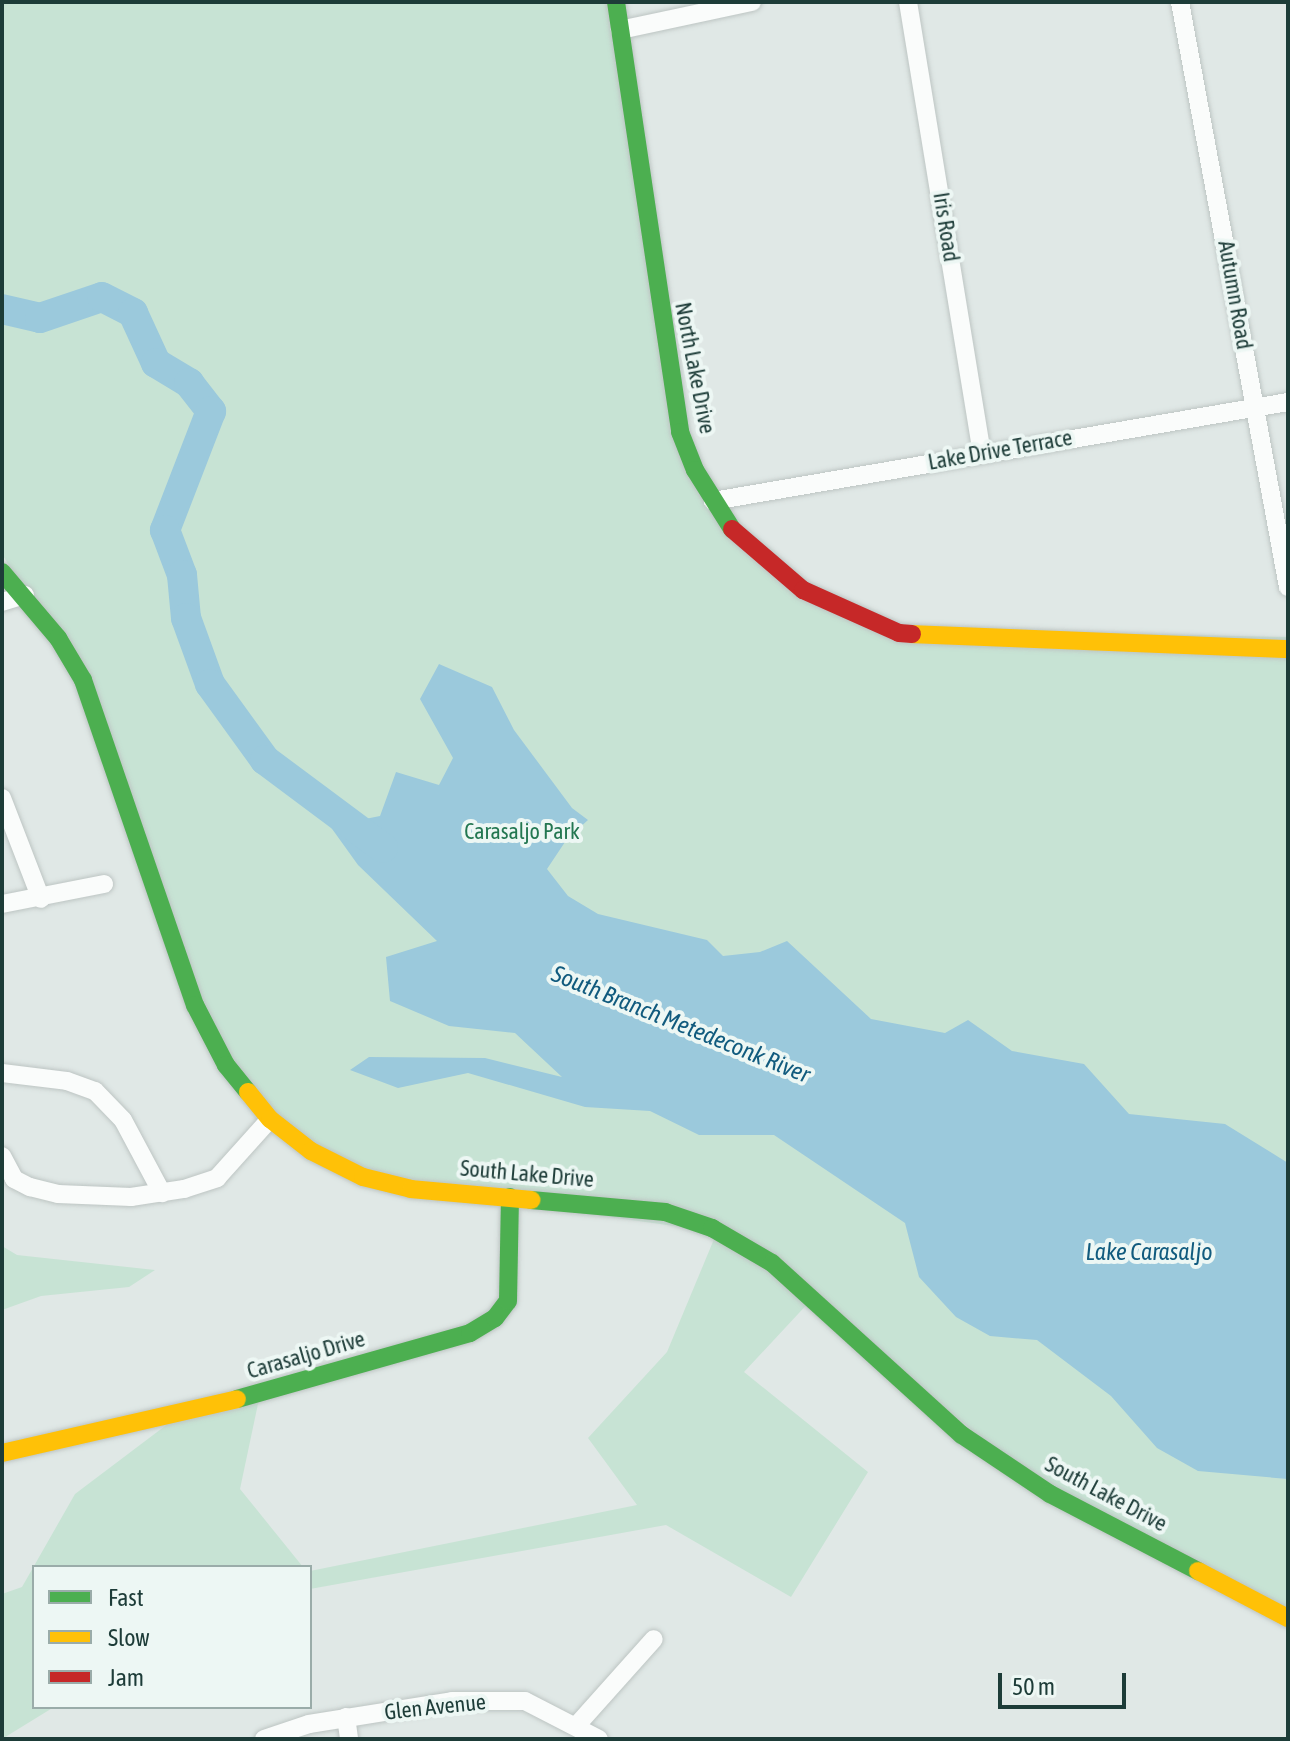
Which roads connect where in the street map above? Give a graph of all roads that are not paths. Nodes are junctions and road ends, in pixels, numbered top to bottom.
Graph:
1 (616, 2) edge
2 (752, 2) edge
3 (908, 2) edge
4 (1180, 2) edge
5 (620, 30) junction
6 (1288, 402) edge
7 (1256, 408) junction
8 (982, 452) junction
9 (713, 501) junction
10 (2, 572) edge
11 (1288, 587) edge
12 (25, 595) junction
13 (2, 602) edge
14 (1288, 649) edge
15 (2, 798) edge
16 (104, 884) dead end
17 (41, 899) junction
18 (2, 904) edge
19 (2, 1073) edge
20 (270, 1119) junction
21 (2, 1156) edge
22 (162, 1193) junction
23 (510, 1197) junction
24 (2, 1453) edge
25 (1288, 1618) edge
26 (654, 1639) dead end
27 (346, 1717) junction
28 (577, 1725) junction
29 (264, 1739) edge
30 (349, 1739) edge
31 (599, 1739) edge

1 - 5 street, North Lake Drive
2 - 5 street
3 - 8 street, Iris Road
4 - 7 street, Autumn Road
5 - 9 street, North Lake Drive
6 - 7 street, Lake Drive Terrace
7 - 8 street, Lake Drive Terrace
7 - 11 street, Autumn Road
8 - 9 street, Lake Drive Terrace
9 - 14 street, North Lake Drive
10 - 12 street, South Lake Drive
12 - 13 street
12 - 20 street, South Lake Drive
15 - 17 street
16 - 17 street
17 - 18 street
19 - 22 street
20 - 22 street
20 - 23 street, South Lake Drive
21 - 22 street
23 - 24 street, Carasaljo Drive
23 - 25 street, South Lake Drive
26 - 28 street
27 - 28 street, Glen Avenue
27 - 29 street, Glen Avenue
27 - 30 street
28 - 31 street, Glen Avenue

